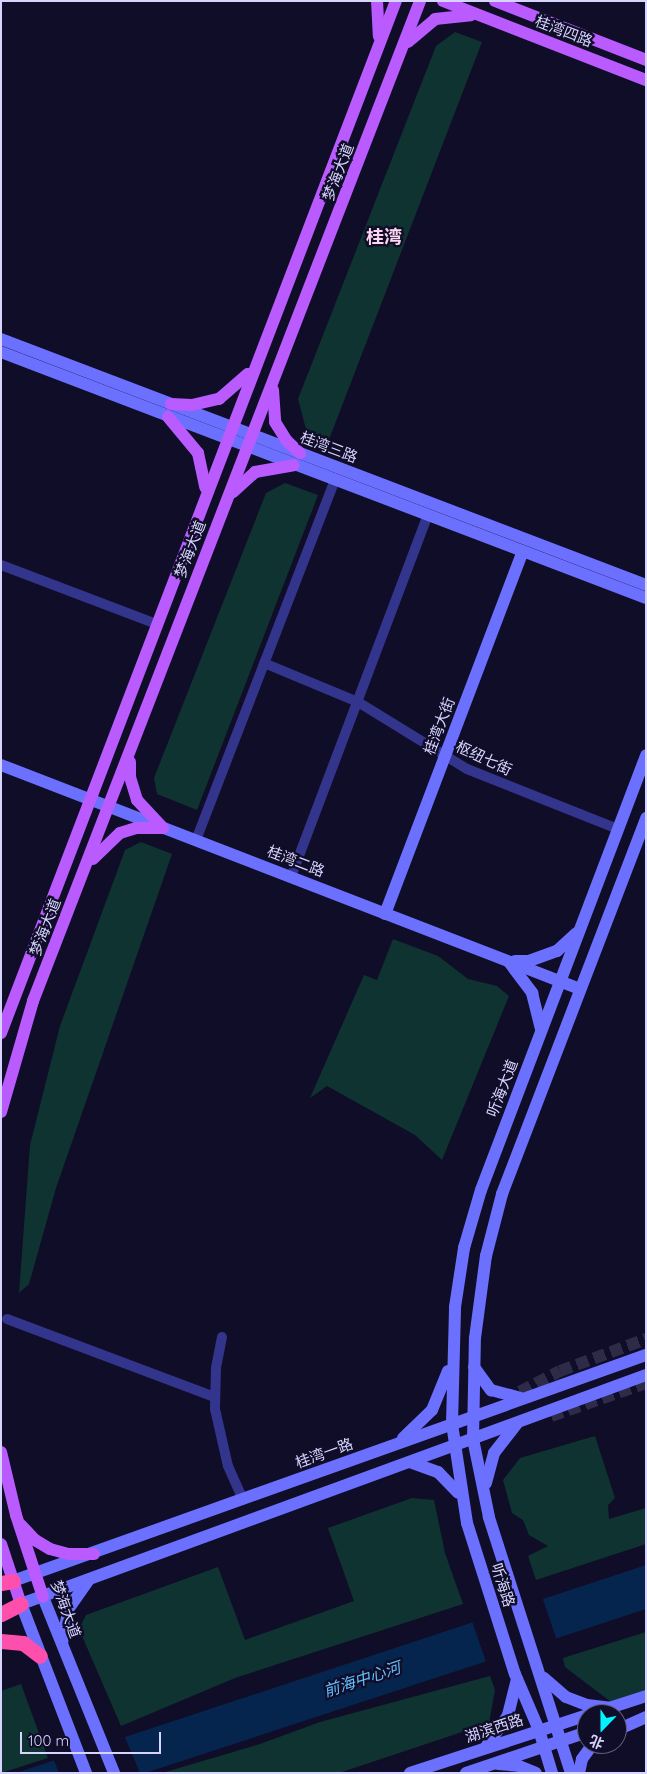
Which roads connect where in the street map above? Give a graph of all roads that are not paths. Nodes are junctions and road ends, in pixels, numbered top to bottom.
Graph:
1 (377, 1) edge
2 (396, 1) edge
3 (420, 1) edge
4 (443, 1) edge
5 (495, 1) edge
6 (515, 5) edge
7 (479, 15) junction
8 (378, 50) junction
9 (402, 50) junction
10 (646, 60) edge
11 (646, 80) edge
12 (1, 340) edge
13 (1, 352) edge
14 (254, 367) junction
15 (275, 376) junction
16 (171, 404) junction
17 (168, 417) junction
18 (231, 426) junction
19 (252, 434) junction
20 (226, 439) junction
21 (247, 447) junction
22 (300, 453) junction
23 (292, 465) junction
24 (335, 480) junction
25 (204, 496) junction
26 (225, 504) junction
27 (428, 516) junction
28 (523, 551) junction
29 (1, 565) edge
30 (645, 595) edge
31 (156, 624) junction
32 (264, 663) junction
33 (358, 702) junction
34 (132, 749) junction
35 (646, 755) edge
36 (445, 757) junction
37 (1, 765) edge
38 (89, 799) junction
39 (109, 807) junction
40 (646, 818) edge
41 (163, 828) junction
42 (618, 829) junction
43 (196, 840) junction
44 (85, 868) junction
45 (291, 877) junction
46 (385, 914) junction
47 (582, 924) junction
48 (508, 961) junction
49 (560, 981) junction
50 (580, 989) junction
51 (541, 1030) junction
52 (1, 1033) edge
53 (1, 1112) edge
54 (7, 1319) dead end
55 (222, 1337) dead end
56 (646, 1355) edge
57 (452, 1357) junction
58 (473, 1366) junction
59 (646, 1375) edge
60 (214, 1396) junction
61 (525, 1398) junction
62 (473, 1417) junction
63 (521, 1421) junction
64 (452, 1424) junction
65 (473, 1439) junction
66 (398, 1444) junction
67 (454, 1446) junction
68 (1, 1452) edge
69 (410, 1462) junction
70 (485, 1493) junction
71 (243, 1500) junction
72 (462, 1501) junction
73 (19, 1522) junction
74 (1, 1544) edge
75 (94, 1554) junction
76 (36, 1575) junction
77 (89, 1580) junction
78 (7, 1582) edge
79 (43, 1597) junction
80 (21, 1604) junction
81 (1, 1614) edge
82 (1, 1641) edge
83 (62, 1648) junction
84 (40, 1656) junction
85 (540, 1671) junction
86 (516, 1677) junction
87 (646, 1696) edge
88 (584, 1704) edge
89 (622, 1704) edge
90 (646, 1712) edge
91 (646, 1716) edge
92 (577, 1718) edge
93 (627, 1719) edge
94 (555, 1725) junction
95 (627, 1725) edge
96 (539, 1730) junction
97 (577, 1735) edge
98 (560, 1741) junction
99 (544, 1746) junction
100 (486, 1747) junction
101 (586, 1754) edge
102 (493, 1764) junction
103 (86, 1773) edge
104 (114, 1773) edge
105 (410, 1773) edge
106 (466, 1773) edge
107 (536, 1773) edge
108 (552, 1773) edge
109 (571, 1773) edge
110 (578, 1773) edge

1 - 8 main road
2 - 8 main road, 梦海大道
3 - 9 main road, 梦海大道
4 - 7 main road, 桂湾四路
5 - 6 main road, 桂湾四路
6 - 10 main road, 桂湾四路
7 - 9 main road
7 - 11 main road, 桂湾四路
8 - 14 main road, 梦海大道
9 - 15 main road, 梦海大道
12 - 16 main road, 桂湾三路
13 - 17 main road, 桂湾三路
14 - 16 main road
14 - 18 main road, 梦海大道
15 - 19 main road, 梦海大道
15 - 22 main road
16 - 18 main road, 桂湾三路
17 - 20 main road, 桂湾三路
17 - 25 main road
18 - 19 main road, 桂湾三路
18 - 20 main road, 梦海大道
19 - 21 main road, 梦海大道
19 - 22 main road, 桂湾三路
20 - 21 main road, 桂湾三路
20 - 25 main road, 梦海大道
21 - 23 main road, 桂湾三路
21 - 26 main road, 梦海大道
22 - 30 main road, 桂湾三路
23 - 24 main road, 桂湾三路
23 - 26 main road
24 - 27 main road, 桂湾三路
24 - 32 street
25 - 31 main road, 梦海大道
26 - 34 main road, 梦海大道
27 - 28 main road, 桂湾三路
27 - 33 street
28 - 30 main road, 桂湾三路
28 - 36 main road, 桂湾大街
29 - 31 street
31 - 38 main road, 梦海大道
32 - 33 street, 枢纽七街
32 - 43 street
33 - 36 street, 枢纽七街
33 - 45 street
34 - 39 main road, 梦海大道
34 - 41 main road
35 - 42 main road, 听海大道
36 - 42 street, 枢纽七街
36 - 46 main road, 桂湾大街
37 - 38 main road, 桂湾二路
38 - 39 main road, 桂湾二路
38 - 52 main road, 梦海大道
39 - 41 main road, 桂湾二路
39 - 44 main road, 梦海大道
40 - 50 main road
41 - 43 main road, 桂湾二路
41 - 44 main road
42 - 47 main road, 听海大道
43 - 45 main road, 桂湾二路
44 - 53 main road, 梦海大道
45 - 46 main road, 桂湾二路
46 - 48 main road, 桂湾二路
47 - 48 main road
47 - 49 main road, 听海大道
48 - 49 main road, 桂湾二路
48 - 51 main road
49 - 50 main road, 桂湾二路
49 - 51 main road, 听海大道
50 - 58 main road
51 - 57 main road, 听海大道
54 - 60 street
55 - 60 street
56 - 61 main road, 桂湾一路
57 - 64 main road, 听海大道
57 - 66 main road
58 - 61 main road
58 - 62 main road
59 - 63 main road
60 - 71 street
61 - 62 main road, 桂湾一路
62 - 64 main road, 桂湾一路
62 - 65 main road
63 - 65 main road
63 - 70 main road
64 - 66 main road, 桂湾一路
64 - 67 main road, 听海大道
65 - 67 main road
65 - 70 main road, 听海路
66 - 71 main road, 桂湾一路
67 - 69 main road
67 - 72 main road, 听海路
68 - 73 main road, 梦海大道
69 - 72 main road
69 - 77 main road
70 - 85 main road, 听海路
71 - 75 main road, 桂湾一路
72 - 86 main road, 听海路, bridge
73 - 75 main road
73 - 76 main road, 梦海大道
74 - 78 main road
75 - 76 main road, 桂湾一路
76 - 78 main road, 桂湾一路
76 - 79 main road, 梦海大道
77 - 79 main road
77 - 83 main road
78 - 80 main road
79 - 80 main road
79 - 83 main road, 梦海大道
80 - 81 highway
80 - 84 main road
82 - 84 highway
83 - 104 main road, 梦海大道
84 - 103 main road
85 - 88 main road
85 - 94 main road, 听海路
86 - 96 main road, 听海路
86 - 100 main road
87 - 89 main road, 湖滨西路
90 - 93 main road
91 - 95 main road
92 - 94 main road, 湖滨西路
94 - 96 main road, 湖滨西路
94 - 98 main road, 听海路
96 - 99 main road, 听海路
96 - 100 main road, 湖滨西路
97 - 98 main road
98 - 99 main road
98 - 109 main road, 听海路
99 - 102 main road
99 - 108 main road, 听海路
100 - 105 main road, 湖滨西路
101 - 110 main road
102 - 106 main road
102 - 107 main road

